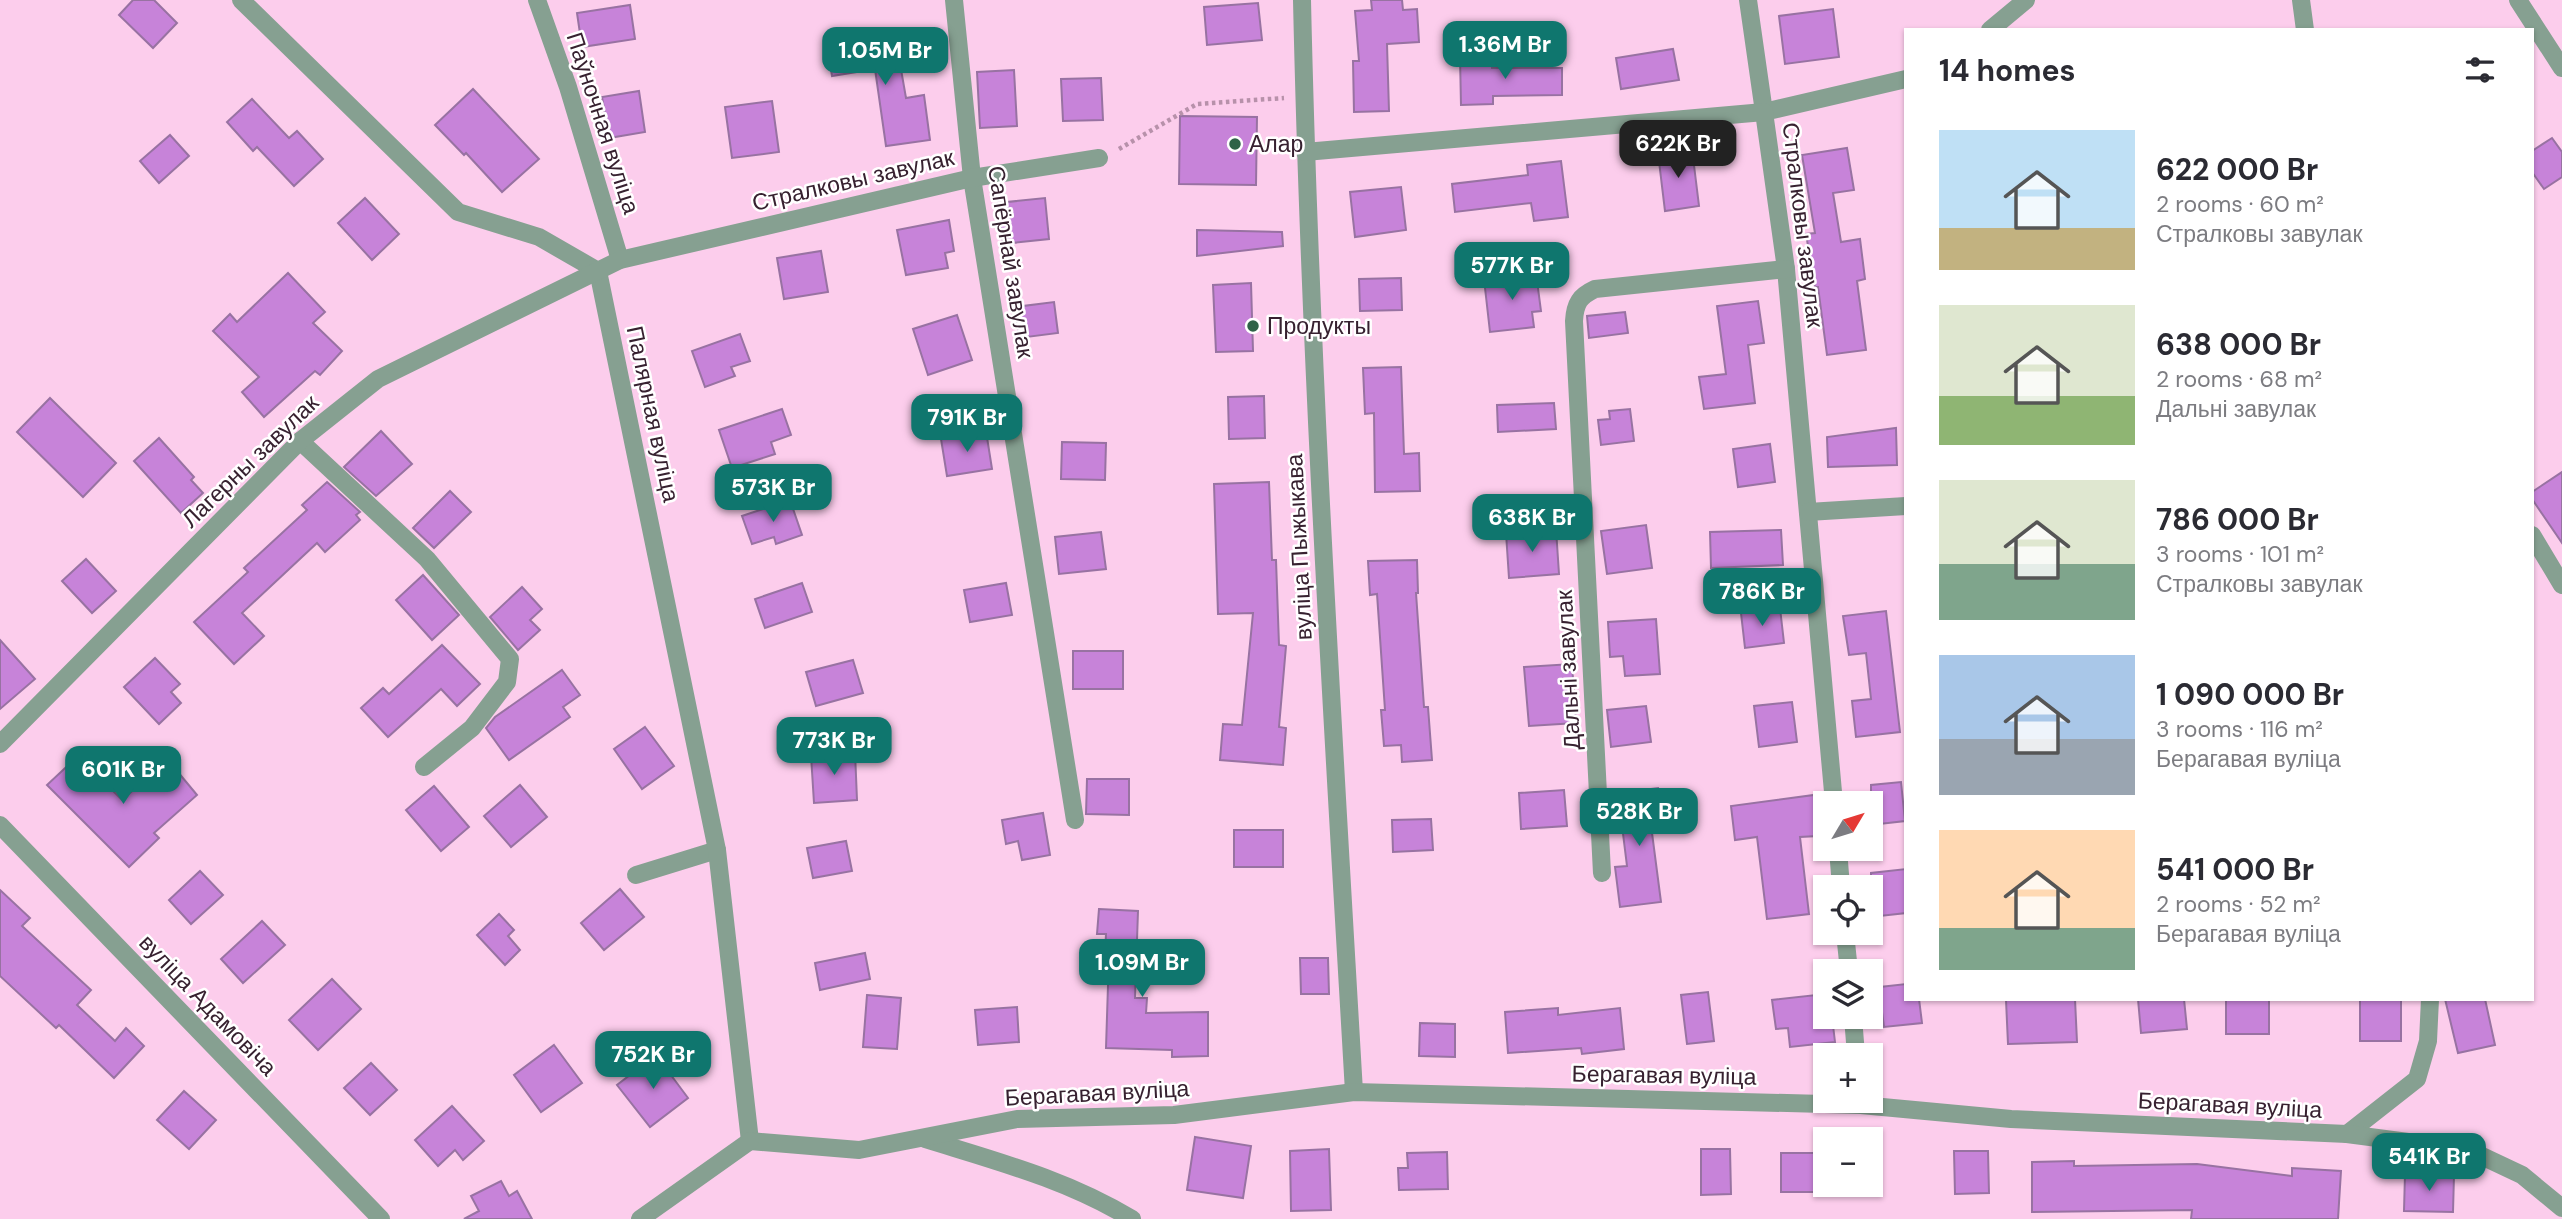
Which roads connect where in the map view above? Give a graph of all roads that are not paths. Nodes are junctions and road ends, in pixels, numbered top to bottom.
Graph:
1 (241, 0) edge
2 (537, 0) edge
3 (954, 0) edge
4 (1302, 0) edge
5 (1748, 0) edge
6 (2026, 0) edge
7 (2301, 0) edge
8 (2518, 0) edge
9 (1992, 28) edge
10 (2305, 28) edge
11 (2562, 68) edge
12 (1904, 79) edge
13 (1764, 112) junction
14 (1305, 152) junction
15 (1099, 158) road end
16 (972, 178) junction
17 (620, 260) junction
18 (1786, 269) junction
19 (598, 271) junction
20 (300, 441) junction
21 (1904, 506) edge
22 (1808, 512) junction
23 (2534, 538) edge
24 (2562, 584) edge
25 (0, 744) edge
26 (424, 766) dead end
27 (1833, 791) edge
28 (1075, 820) dead end
29 (0, 825) edge
30 (717, 850) junction
31 (1602, 873) dead end
32 (636, 875) dead end
33 (2430, 1001) edge
34 (1354, 1092) junction
35 (1813, 1102) edge
36 (1883, 1105) edge
37 (2347, 1134) junction
38 (921, 1138) junction
39 (750, 1141) junction
40 (2562, 1208) edge
41 (381, 1219) edge
42 (640, 1219) edge
43 (1132, 1219) edge

1 - 19 street
2 - 17 street, Паўночная вуліца
3 - 16 street, Сапёрнай завулак
4 - 14 street, вуліца Пыжыкава
5 - 13 street
6 - 9 street
7 - 10 street
8 - 11 street
12 - 13 street
13 - 14 street, Стралковы завулак
13 - 18 street, Стралковы завулак
14 - 34 street, вуліца Пыжыкава
15 - 16 street, Стралковы завулак
16 - 17 street, Стралковы завулак
16 - 28 street, Сапёрнай завулак
17 - 19 street, Лагерны завулак
18 - 22 street, Стралковы завулак
18 - 31 street, Дальні завулак
19 - 20 street, Лагерны завулак
19 - 30 street, Палярная вуліца
20 - 25 street, Лагерны завулак
20 - 26 street
21 - 22 street
22 - 27 street, Стралковы завулак
23 - 24 street
29 - 41 street, вуліца Адамовіча
30 - 32 street
30 - 39 street, Палярная вуліца
33 - 37 street
34 - 35 street, Берагавая вуліца
34 - 38 street, Берагавая вуліца
36 - 37 street, Берагавая вуліца
37 - 40 street, Берагавая вуліца
38 - 39 street, Берагавая вуліца
38 - 43 street
39 - 42 street

